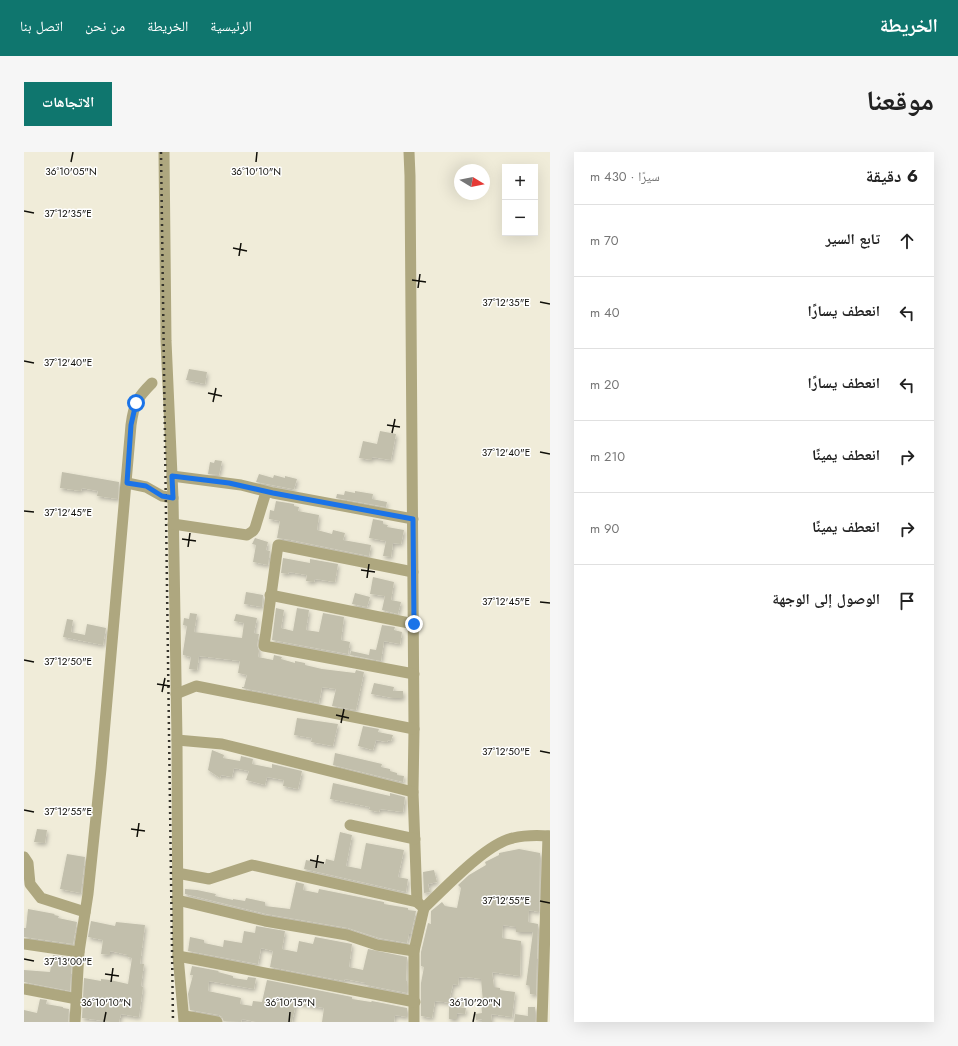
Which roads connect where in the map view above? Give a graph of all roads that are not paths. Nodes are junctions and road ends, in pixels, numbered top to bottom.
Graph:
1 (164, 152) edge
2 (409, 152) edge
3 (152, 383) dead end
4 (172, 476) junction
5 (127, 483) junction
6 (266, 492) junction
7 (173, 498) junction
8 (413, 519) junction
9 (173, 524) junction
10 (413, 572) junction
11 (270, 595) junction
12 (414, 624) junction
13 (414, 674) junction
14 (176, 694) junction
15 (414, 729) junction
16 (177, 740) junction
17 (413, 792) junction
18 (350, 825) dead end
19 (549, 836) edge
20 (415, 839) junction
21 (24, 857) edge
22 (177, 873) junction
23 (177, 900) junction
24 (421, 905) junction
25 (85, 912) junction
26 (24, 944) edge
27 (414, 951) junction
28 (79, 952) junction
29 (178, 956) junction
30 (24, 989) edge
31 (77, 999) junction
32 (415, 1002) junction
33 (184, 1019) edge
34 (75, 1022) edge
35 (217, 1022) edge
36 (414, 1022) edge
37 (542, 1022) edge

1 - 4 street
2 - 8 street
3 - 5 street
4 - 6 street
4 - 7 street
5 - 7 street
5 - 25 street
6 - 8 street
6 - 9 street
7 - 9 street
8 - 10 street
9 - 14 street
10 - 11 street
10 - 12 street
11 - 12 street
11 - 13 street
12 - 13 street
13 - 15 street
14 - 15 street
14 - 16 street
15 - 17 street
16 - 17 street
16 - 22 street
17 - 20 street
18 - 20 street
19 - 24 street
19 - 37 street
20 - 24 street
21 - 25 street
22 - 23 street
22 - 24 street
23 - 27 street
23 - 29 street
24 - 27 street
25 - 28 street
26 - 28 street
27 - 32 street
28 - 31 street
29 - 32 street
29 - 33 street
30 - 31 street
31 - 34 street
32 - 36 street
33 - 35 street

